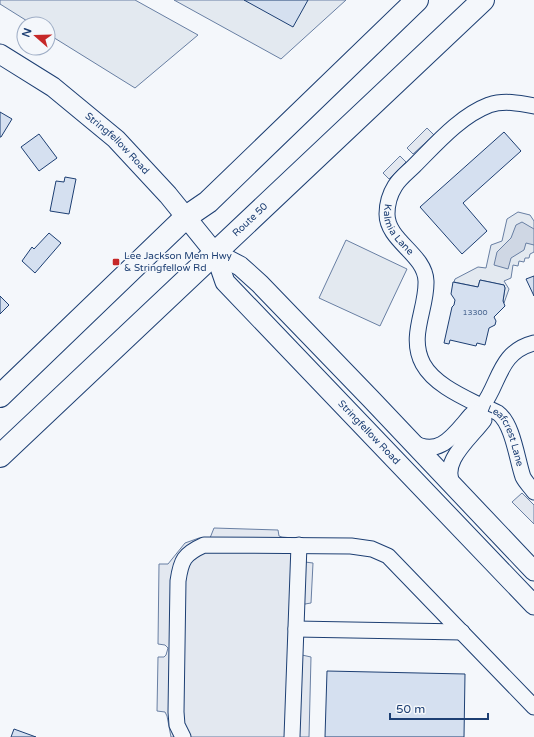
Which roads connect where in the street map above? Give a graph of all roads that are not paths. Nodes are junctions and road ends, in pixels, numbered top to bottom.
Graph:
1 (417, 0) edge
2 (483, 0) edge
3 (0, 54) edge
4 (534, 106) edge
5 (186, 217) junction
6 (214, 254) junction
7 (534, 343) edge
8 (0, 396) edge
9 (482, 406) junction
10 (404, 436) junction
11 (0, 456) edge
12 (456, 490) junction
13 (534, 492) edge
14 (299, 545) junction
15 (534, 571) edge
16 (534, 605) edge
17 (296, 629) junction
18 (462, 632) junction
19 (534, 707) edge
20 (183, 737) edge
21 (292, 737) edge

1 - 5 highway
2 - 6 highway, Route 50
3 - 5 main road, Stringfellow Road
4 - 9 street, Kalmia Lane
5 - 6 main road, Stringfellow Road
5 - 8 highway
6 - 10 main road, Stringfellow Road
6 - 11 highway, Route 50
6 - 16 main road, Stringfellow Road
7 - 9 street
9 - 10 street
9 - 12 street
9 - 13 street, Leafcrest Lane
10 - 12 main road, Stringfellow Road
12 - 15 main road, Stringfellow Road
14 - 17 street
14 - 18 street
14 - 20 street
17 - 18 street
17 - 21 street
18 - 19 street

